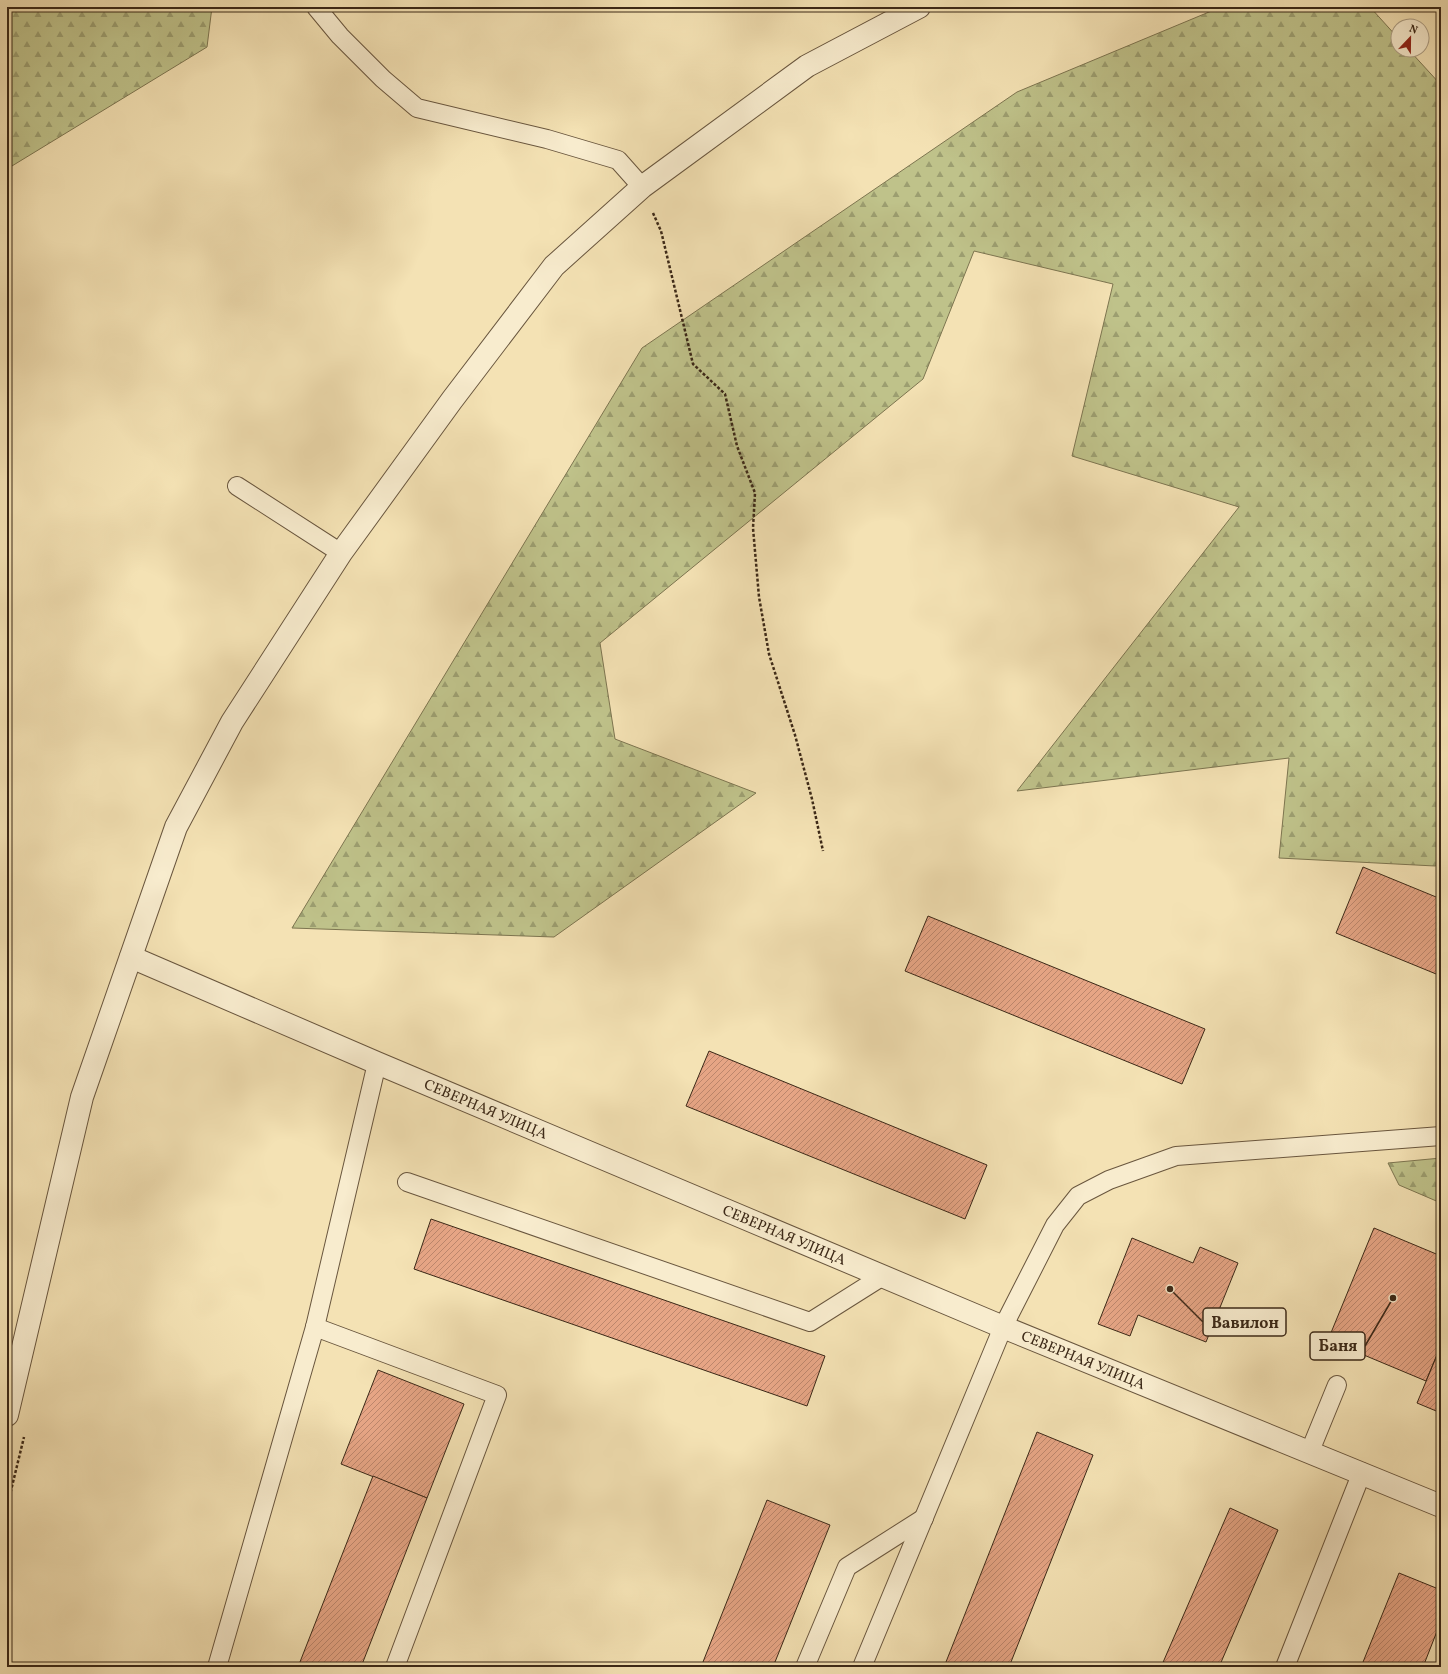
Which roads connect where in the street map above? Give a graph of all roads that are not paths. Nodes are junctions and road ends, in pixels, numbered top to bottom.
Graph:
1 (316, 7) edge
2 (919, 7) edge
3 (642, 187) junction
4 (237, 486) dead end
5 (341, 553) junction
6 (131, 957) junction
7 (377, 1062) junction
8 (1441, 1136) edge
9 (407, 1182) dead end
10 (884, 1276) junction
11 (315, 1327) junction
12 (1003, 1327) junction
13 (1337, 1385) dead end
14 (7, 1415) edge
15 (1310, 1452) junction
16 (1362, 1472) junction
17 (1441, 1506) edge
18 (924, 1518) junction
19 (217, 1667) edge
20 (396, 1667) edge
21 (805, 1667) edge
22 (862, 1667) edge
23 (1285, 1667) edge

1 - 3 lane
2 - 3 street
3 - 5 street
4 - 5 lane
5 - 6 street
6 - 7 street, СЕВЕРНАЯ УЛИЦА
6 - 14 street
7 - 10 street, СЕВЕРНАЯ УЛИЦА
7 - 11 lane
8 - 12 lane
9 - 10 lane
10 - 12 street, СЕВЕРНАЯ УЛИЦА
11 - 19 lane
11 - 20 lane
12 - 15 street, СЕВЕРНАЯ УЛИЦА
12 - 18 lane
13 - 15 lane
15 - 16 street, СЕВЕРНАЯ УЛИЦА
16 - 17 street, СЕВЕРНАЯ УЛИЦА
16 - 23 lane
18 - 21 lane
18 - 22 lane

